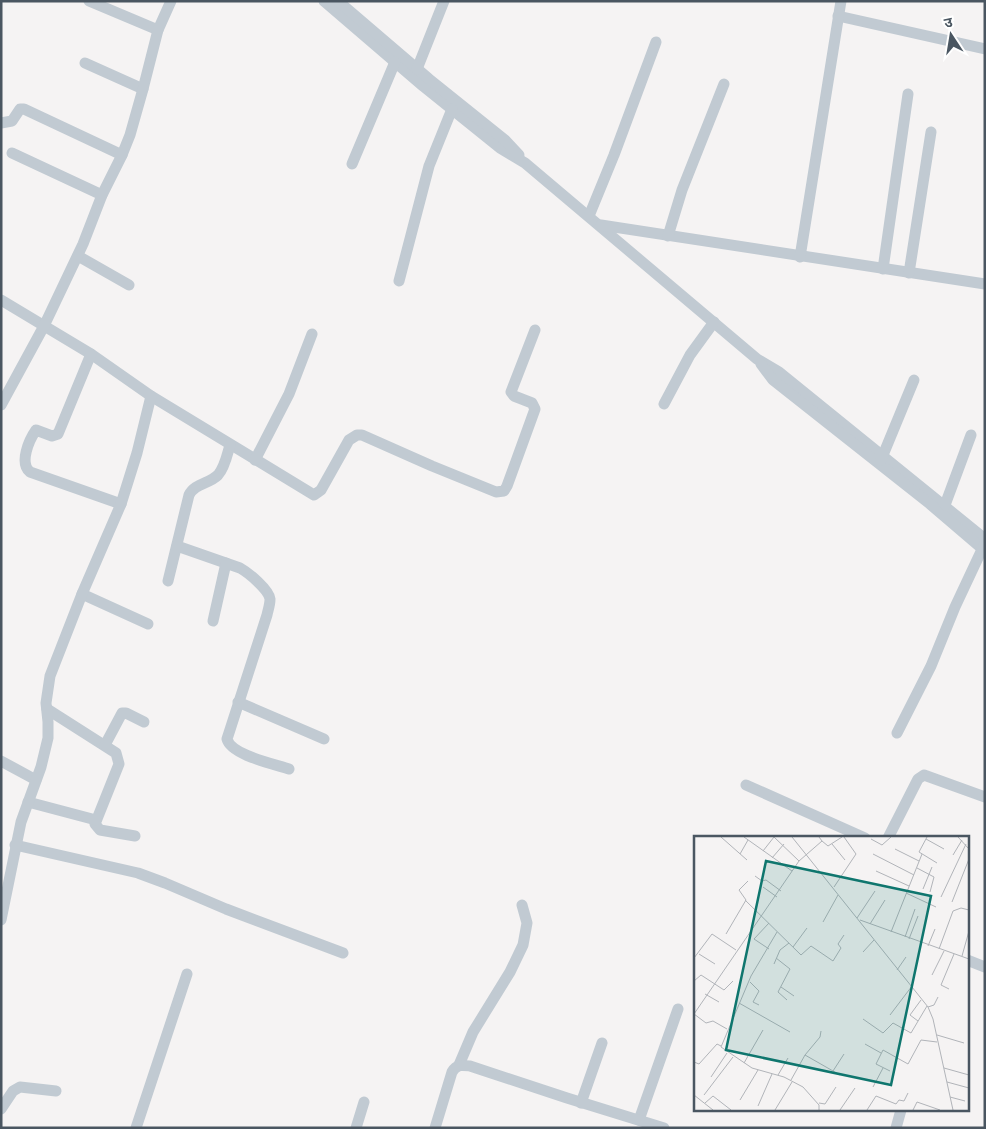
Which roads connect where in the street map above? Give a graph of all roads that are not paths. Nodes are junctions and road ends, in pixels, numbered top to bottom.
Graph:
1 (89, 1) edge
2 (171, 1) edge
3 (324, 1) edge
4 (338, 1) edge
5 (444, 1) edge
6 (841, 1) edge
7 (838, 16) junction
8 (158, 30) junction
9 (656, 42) dead end
10 (985, 49) edge
11 (395, 62) junction
12 (86, 63) dead end
13 (417, 69) junction
14 (724, 84) dead end
15 (143, 89) junction
16 (908, 94) dead end
17 (452, 109) junction
18 (1, 123) edge
19 (931, 132) dead end
20 (12, 153) dead end
21 (122, 154) junction
22 (525, 163) junction
23 (352, 164) dead end
24 (102, 195) junction
25 (588, 216) junction
26 (599, 225) junction
27 (668, 236) junction
28 (78, 256) junction
29 (800, 256) junction
30 (883, 269) junction
31 (909, 273) junction
32 (399, 281) dead end
33 (985, 284) edge
34 (130, 285) dead end
35 (1, 300) edge
36 (714, 322) junction
37 (44, 326) junction
38 (535, 330) dead end
39 (312, 334) dead end
40 (90, 354) junction
41 (914, 380) dead end
42 (151, 396) junction
43 (664, 404) dead end
44 (1, 405) edge
45 (971, 435) dead end
46 (230, 445) junction
47 (255, 460) junction
48 (882, 460) junction
49 (121, 504) junction
50 (944, 505) junction
51 (984, 545) edge
52 (177, 546) junction
53 (226, 563) junction
54 (168, 581) dead end
55 (82, 594) junction
56 (213, 621) dead end
57 (148, 624) dead end
58 (238, 702) junction
59 (46, 709) junction
60 (144, 722) dead end
61 (897, 733) dead end
62 (324, 739) dead end
63 (105, 745) junction
64 (1, 761) edge
65 (289, 769) dead end
66 (36, 780) junction
67 (746, 785) dead end
68 (985, 797) edge
69 (28, 802) junction
70 (96, 820) junction
71 (135, 836) dead end
72 (861, 836) edge
73 (889, 836) edge
74 (15, 845) junction
75 (522, 905) dead end
76 (1, 920) edge
77 (343, 952) dead end
78 (968, 960) edge
79 (985, 967) edge
80 (187, 974) dead end
81 (678, 1009) dead end
82 (602, 1043) dead end
83 (459, 1065) junction
84 (56, 1091) dead end
85 (364, 1102) dead end
86 (581, 1103) junction
87 (1, 1109) edge
88 (900, 1112) edge
89 (639, 1120) junction
90 (136, 1128) edge
91 (356, 1128) edge
92 (435, 1128) edge
93 (664, 1128) edge
94 (896, 1128) edge

1 - 8 street
2 - 8 street
3 - 11 street
4 - 13 street
5 - 13 street
6 - 7 street
7 - 10 street
7 - 29 street
8 - 15 street
9 - 25 street
11 - 17 street
11 - 23 street
12 - 15 street
13 - 22 street
14 - 27 street
15 - 21 street
16 - 30 street
17 - 22 street
17 - 32 street
18 - 21 street
19 - 31 street
20 - 24 street
21 - 24 street
22 - 25 street
24 - 28 street
25 - 26 street
26 - 27 street
26 - 36 street
27 - 29 street
28 - 34 street
28 - 37 street
29 - 30 street
30 - 31 street
31 - 33 street
35 - 37 street
36 - 43 street
36 - 48 street
37 - 40 street
37 - 44 street
38 - 47 street
39 - 47 street
40 - 42 street
40 - 49 street
41 - 48 street
42 - 46 street
42 - 49 street
45 - 50 street
46 - 47 street
46 - 52 street
48 - 50 street
48 - 51 street
49 - 55 street
50 - 51 street
51 - 61 street
52 - 53 street
52 - 54 street
53 - 56 street
53 - 58 street
55 - 57 street
55 - 59 street
58 - 62 street
58 - 65 street
59 - 63 street
59 - 66 street
60 - 63 street
63 - 70 street
64 - 66 street
66 - 69 street
67 - 72 street
68 - 73 street
69 - 70 street
69 - 74 street
70 - 71 street
74 - 76 street
74 - 77 street
75 - 83 street
78 - 79 street
80 - 90 street
81 - 89 street
82 - 86 street
83 - 86 street
83 - 92 street
84 - 87 street
85 - 91 street
86 - 89 street
88 - 94 street
89 - 93 street

